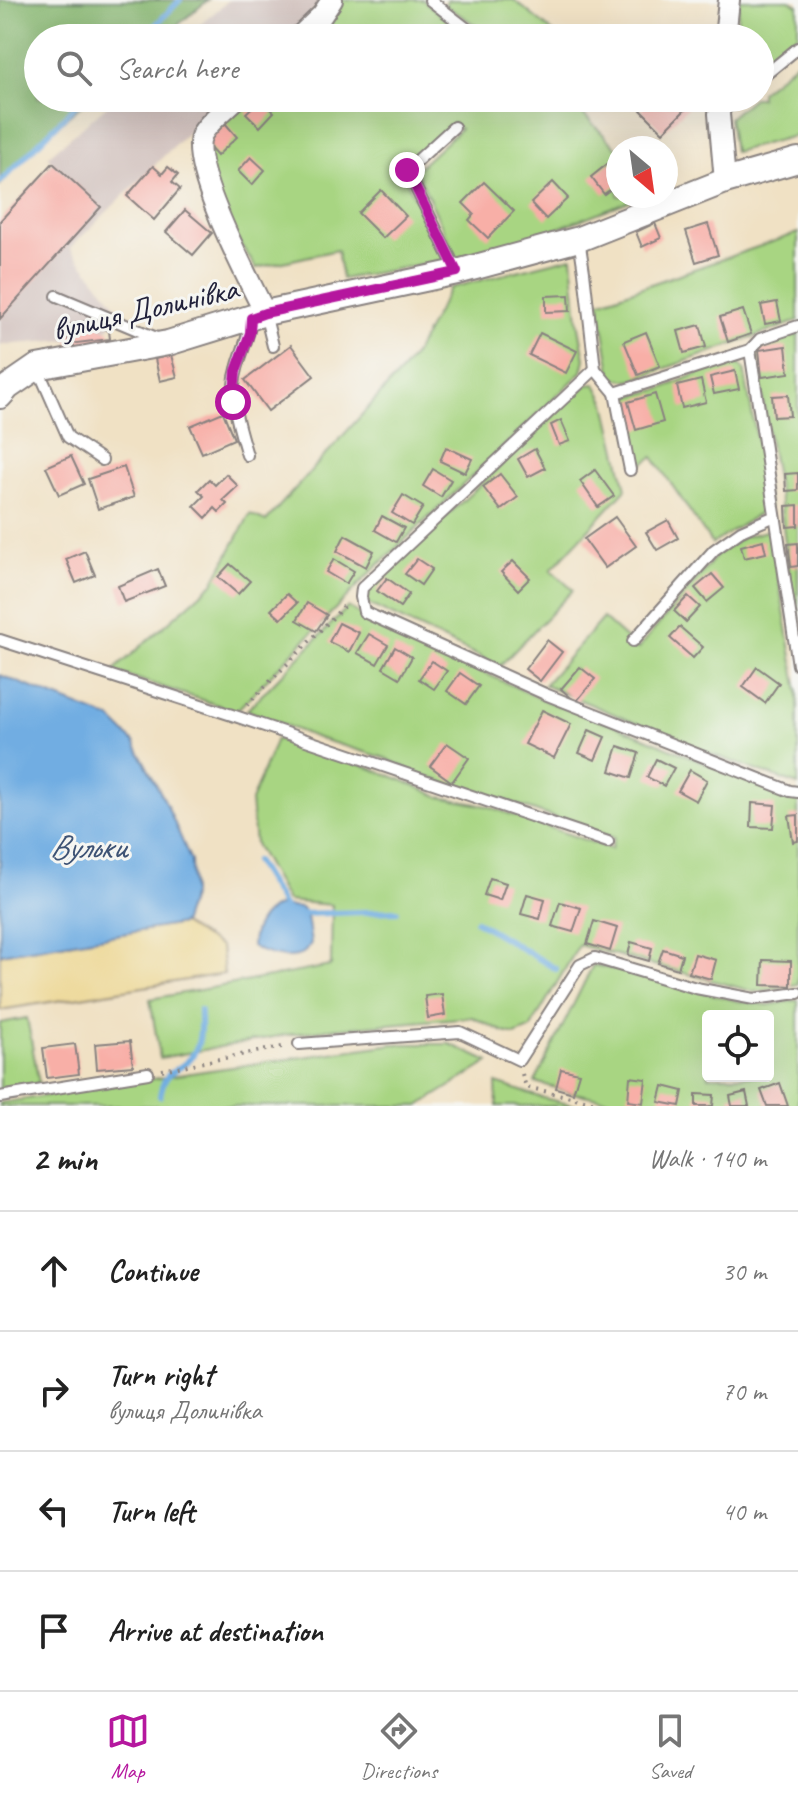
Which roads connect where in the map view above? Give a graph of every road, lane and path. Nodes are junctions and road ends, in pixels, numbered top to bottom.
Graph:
1 (332, 0) edge
2 (729, 0) edge
3 (435, 2) edge
4 (313, 24) edge
5 (462, 24) edge
6 (726, 24) edge
7 (798, 48) edge
8 (774, 68) edge
9 (224, 112) edge
10 (720, 112) edge
11 (454, 127) dead end
12 (798, 160) edge
13 (725, 181) junction
14 (579, 239) junction
15 (457, 272) junction
16 (57, 296) dead end
17 (258, 316) junction
18 (798, 326) edge
19 (168, 343) junction
20 (273, 346) dead end
21 (750, 350) junction
22 (37, 367) junction
23 (595, 369) junction
24 (615, 393) junction
25 (0, 396) edge
26 (247, 455) dead end
27 (102, 460) dead end
28 (630, 470) dead end
29 (775, 516) junction
30 (361, 597) junction
31 (0, 640) edge
32 (633, 641) dead end
33 (798, 665) edge
34 (235, 716) junction
35 (798, 792) edge
36 (608, 842) dead end
37 (798, 993) edge
38 (299, 1044) joint
39 (519, 1060) junction
40 (148, 1073) joint
41 (0, 1097) edge
42 (611, 1106) edge

1 - 4 street
2 - 6 street
3 - 5 lane
7 - 8 lane
9 - 17 street, вулиця Долинівка
10 - 13 street
11 - 15 lane
12 - 13 street, вулиця Долинівка
13 - 14 street, вулиця Долинівка
14 - 15 street, вулиця Долинівка
14 - 23 lane
15 - 17 street, вулиця Долинівка
16 - 19 lane
17 - 19 street, вулиця Долинівка
17 - 20 lane
17 - 26 lane
18 - 21 lane
19 - 22 street, вулиця Долинівка
21 - 24 lane
21 - 29 lane
22 - 25 street, вулиця Долинівка
22 - 27 lane
23 - 24 lane
23 - 30 lane
24 - 28 lane
29 - 32 lane
29 - 33 lane
30 - 34 path
30 - 35 lane
31 - 34 lane
34 - 36 lane
37 - 39 lane
38 - 39 lane
38 - 40 path
39 - 42 path
40 - 41 lane

